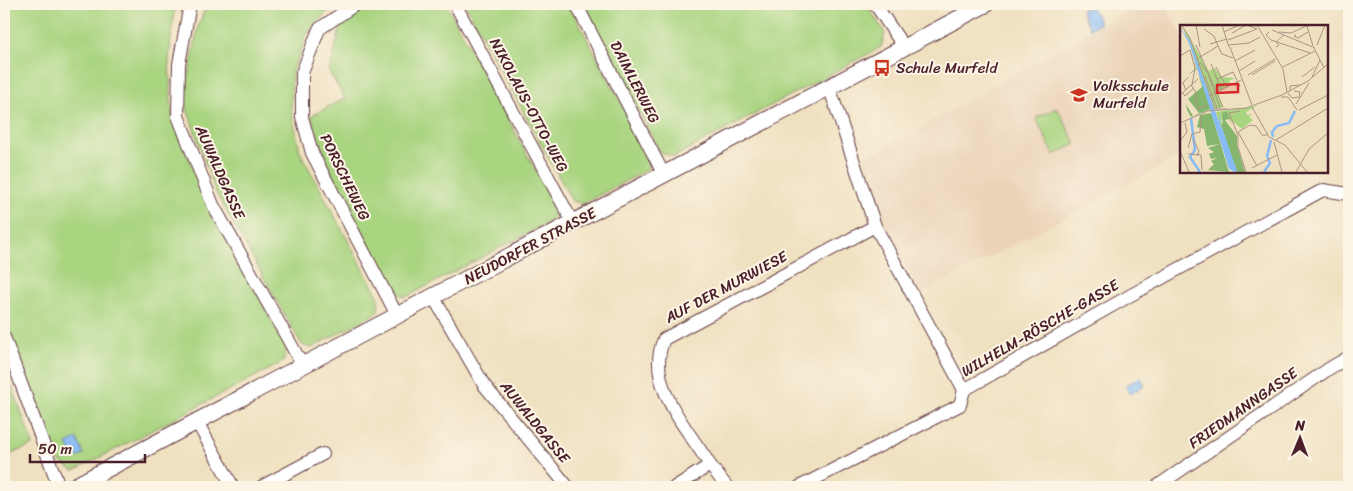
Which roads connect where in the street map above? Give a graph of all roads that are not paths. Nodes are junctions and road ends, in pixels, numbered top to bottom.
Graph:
1 (190, 4) edge
2 (356, 4) edge
3 (455, 4) edge
4 (576, 4) edge
5 (875, 4) edge
6 (986, 4) edge
7 (904, 47) junction
8 (829, 86) junction
9 (664, 174) junction
10 (1349, 194) edge
11 (573, 223) junction
12 (875, 226) junction
13 (434, 298) junction
14 (398, 317) junction
15 (4, 337) edge
16 (1349, 357) edge
17 (303, 366) junction
18 (964, 390) junction
19 (197, 422) junction
20 (323, 454) dead end
21 (710, 465) junction
22 (59, 487) edge
23 (73, 487) edge
24 (233, 487) edge
25 (261, 487) edge
26 (568, 487) edge
27 (675, 487) edge
28 (727, 487) edge
29 (799, 487) edge
30 (1156, 487) edge

1 - 17 street, AUWALDGASSE
2 - 14 street, PORSCHEWEG
3 - 11 street, NIKOLAUS-OTTO-WEG
4 - 9 street, DAIMLERWEG
5 - 7 street
6 - 7 street, NEUDORFER STRASSE
7 - 8 street, NEUDORFER STRASSE
8 - 9 street, NEUDORFER STRASSE
8 - 12 street, WILHELM-RÖSCHE-GASSE
9 - 11 street, NEUDORFER STRASSE
10 - 18 street, WILHELM-RÖSCHE-GASSE
11 - 13 street, NEUDORFER STRASSE
12 - 18 street, WILHELM-RÖSCHE-GASSE
12 - 21 street, AUF DER MURWIESE
13 - 14 street, NEUDORFER STRASSE
13 - 26 street, AUWALDGASSE
14 - 17 street, NEUDORFER STRASSE
15 - 22 street
16 - 30 street, FRIEDMANNGASSE
17 - 19 street, NEUDORFER STRASSE
18 - 29 street
19 - 23 street, NEUDORFER STRASSE
19 - 24 street
20 - 25 street
21 - 27 street
21 - 28 street, AUF DER MURWIESE

